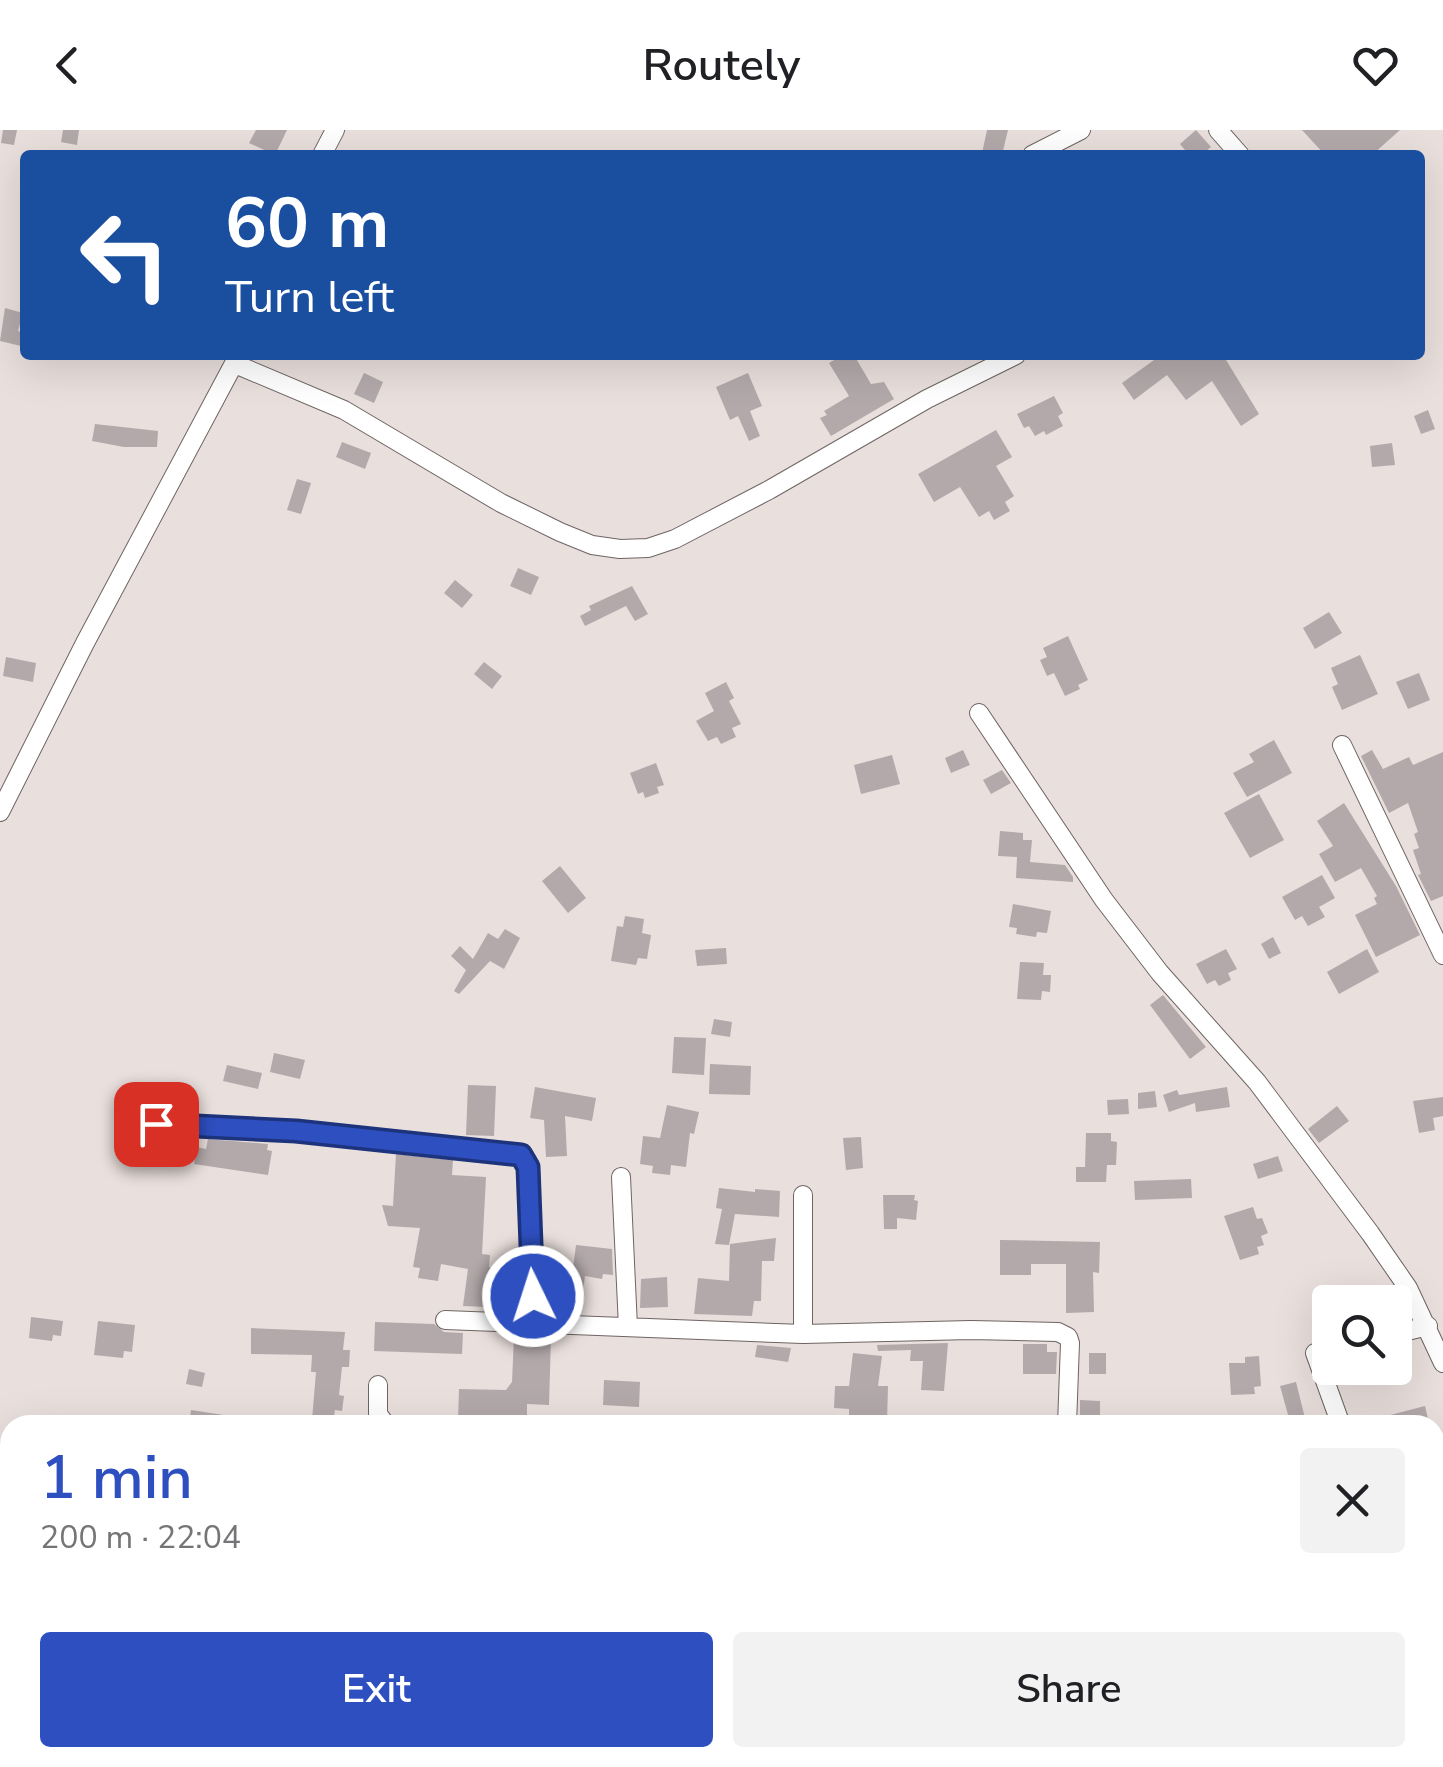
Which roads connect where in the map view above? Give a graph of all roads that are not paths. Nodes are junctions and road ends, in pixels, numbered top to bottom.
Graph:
1 (1080, 130) edge
2 (1218, 130) edge
3 (1042, 150) edge
4 (1236, 150) edge
5 (236, 360) edge
6 (239, 360) edge
7 (1006, 360) edge
8 (979, 713) dead end
9 (1342, 745) dead end
10 (0, 812) edge
11 (1443, 954) edge
12 (156, 1124) dead end
13 (621, 1178) dead end
14 (803, 1195) dead end
15 (444, 1320) dead end
16 (535, 1324) junction
17 (628, 1326) junction
18 (1428, 1326) junction
19 (1412, 1330) edge
20 (803, 1334) junction
21 (1443, 1362) edge
22 (378, 1385) dead end
23 (1327, 1385) edge
24 (379, 1415) edge
25 (1067, 1415) edge
26 (1337, 1415) edge

1 - 3 street
2 - 4 street
5 - 10 street
6 - 7 street
8 - 18 street
9 - 11 street
12 - 16 street
13 - 17 street
14 - 20 street
15 - 16 street
16 - 17 street
17 - 20 street
18 - 19 street
18 - 21 street
20 - 25 street
22 - 24 street
23 - 26 street

